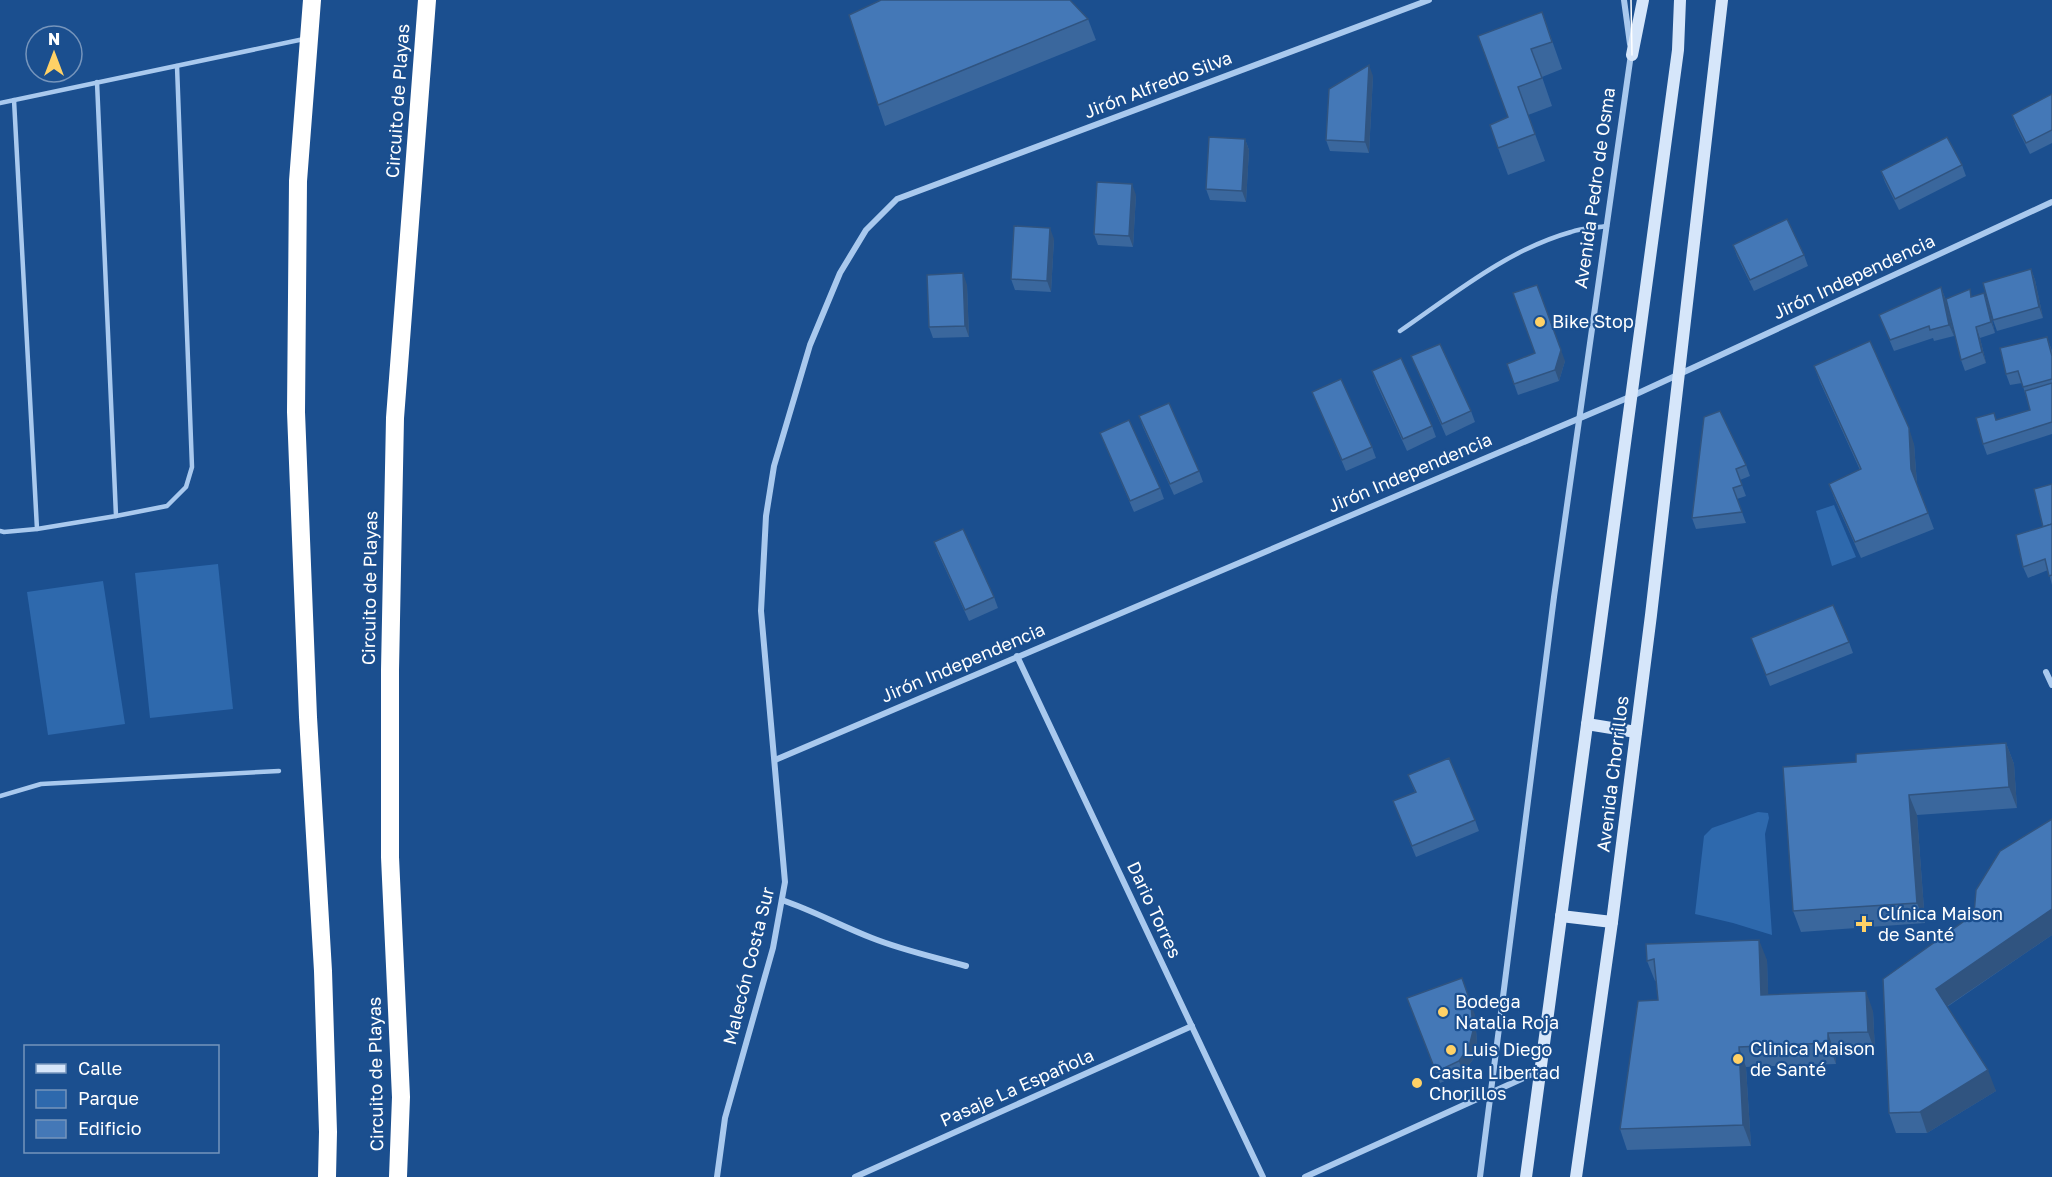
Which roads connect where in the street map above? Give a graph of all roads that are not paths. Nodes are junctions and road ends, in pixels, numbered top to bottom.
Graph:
1 (312, 0) edge
2 (427, 0) edge
3 (1429, 0) edge
4 (1624, 0) edge
5 (1643, 0) edge
6 (1680, 0) edge
7 (1722, 0) edge
8 (309, 37) junction
9 (1632, 55) junction
10 (177, 66) junction
11 (97, 82) junction
12 (14, 100) junction
13 (0, 103) edge
14 (897, 199) joint
15 (2052, 202) edge
16 (1607, 226) junction
17 (1400, 331) dead end
18 (1680, 374) junction
19 (1632, 396) junction
20 (1581, 416) junction
21 (116, 516) junction
22 (37, 529) junction
23 (0, 531) edge
24 (1017, 656) junction
25 (2046, 672) dead end
26 (2052, 685) edge
27 (1587, 724) junction
28 (1636, 732) junction
29 (774, 760) junction
30 (279, 771) dead end
31 (0, 796) edge
32 (782, 900) junction
33 (1561, 916) junction
34 (1612, 922) junction
35 (966, 966) dead end
36 (1192, 1026) junction
37 (1540, 1070) junction
38 (1490, 1092) junction
39 (327, 1177) edge
40 (398, 1177) edge
41 (717, 1177) edge
42 (855, 1177) edge
43 (1263, 1177) edge
44 (1305, 1177) edge
45 (1480, 1177) edge
46 (1526, 1177) edge
47 (1576, 1177) edge

1 - 8 highway
2 - 40 highway, Circuito de Playas
3 - 14 street, Jirón Alfredo Silva
4 - 9 street, Avenida Pedro de Osma
5 - 9 main road
6 - 19 main road
7 - 18 main road
8 - 10 lane
8 - 39 highway
9 - 16 street, Avenida Pedro de Osma
10 - 11 lane
10 - 21 lane
11 - 12 lane
11 - 21 lane
12 - 13 lane
12 - 22 lane
14 - 29 street, Malecón Costa Sur
15 - 18 street, Jirón Independencia
16 - 17 lane
16 - 20 street, Avenida Pedro de Osma
18 - 19 street, Jirón Independencia
18 - 28 main road, Avenida Chorrillos
19 - 20 street, Jirón Independencia
19 - 27 main road, Avenida Chorrillos
20 - 24 street, Jirón Independencia
20 - 38 street
21 - 22 lane
22 - 23 lane
24 - 29 street, Jirón Independencia
24 - 36 street, Dario Torres
25 - 26 street
27 - 28 main road
27 - 33 main road, Avenida Chorrillos
28 - 34 main road, Avenida Chorrillos
29 - 32 street, Malecón Costa Sur
30 - 31 lane
32 - 35 street
32 - 41 street, Malecón Costa Sur
33 - 34 main road
33 - 37 main road, Avenida Chorrillos
34 - 47 main road, Avenida Chorrillos
36 - 42 street, Pasaje La Española
36 - 43 street, Dario Torres
37 - 38 street
37 - 46 main road, Avenida Chorrillos
38 - 44 street
38 - 45 street

